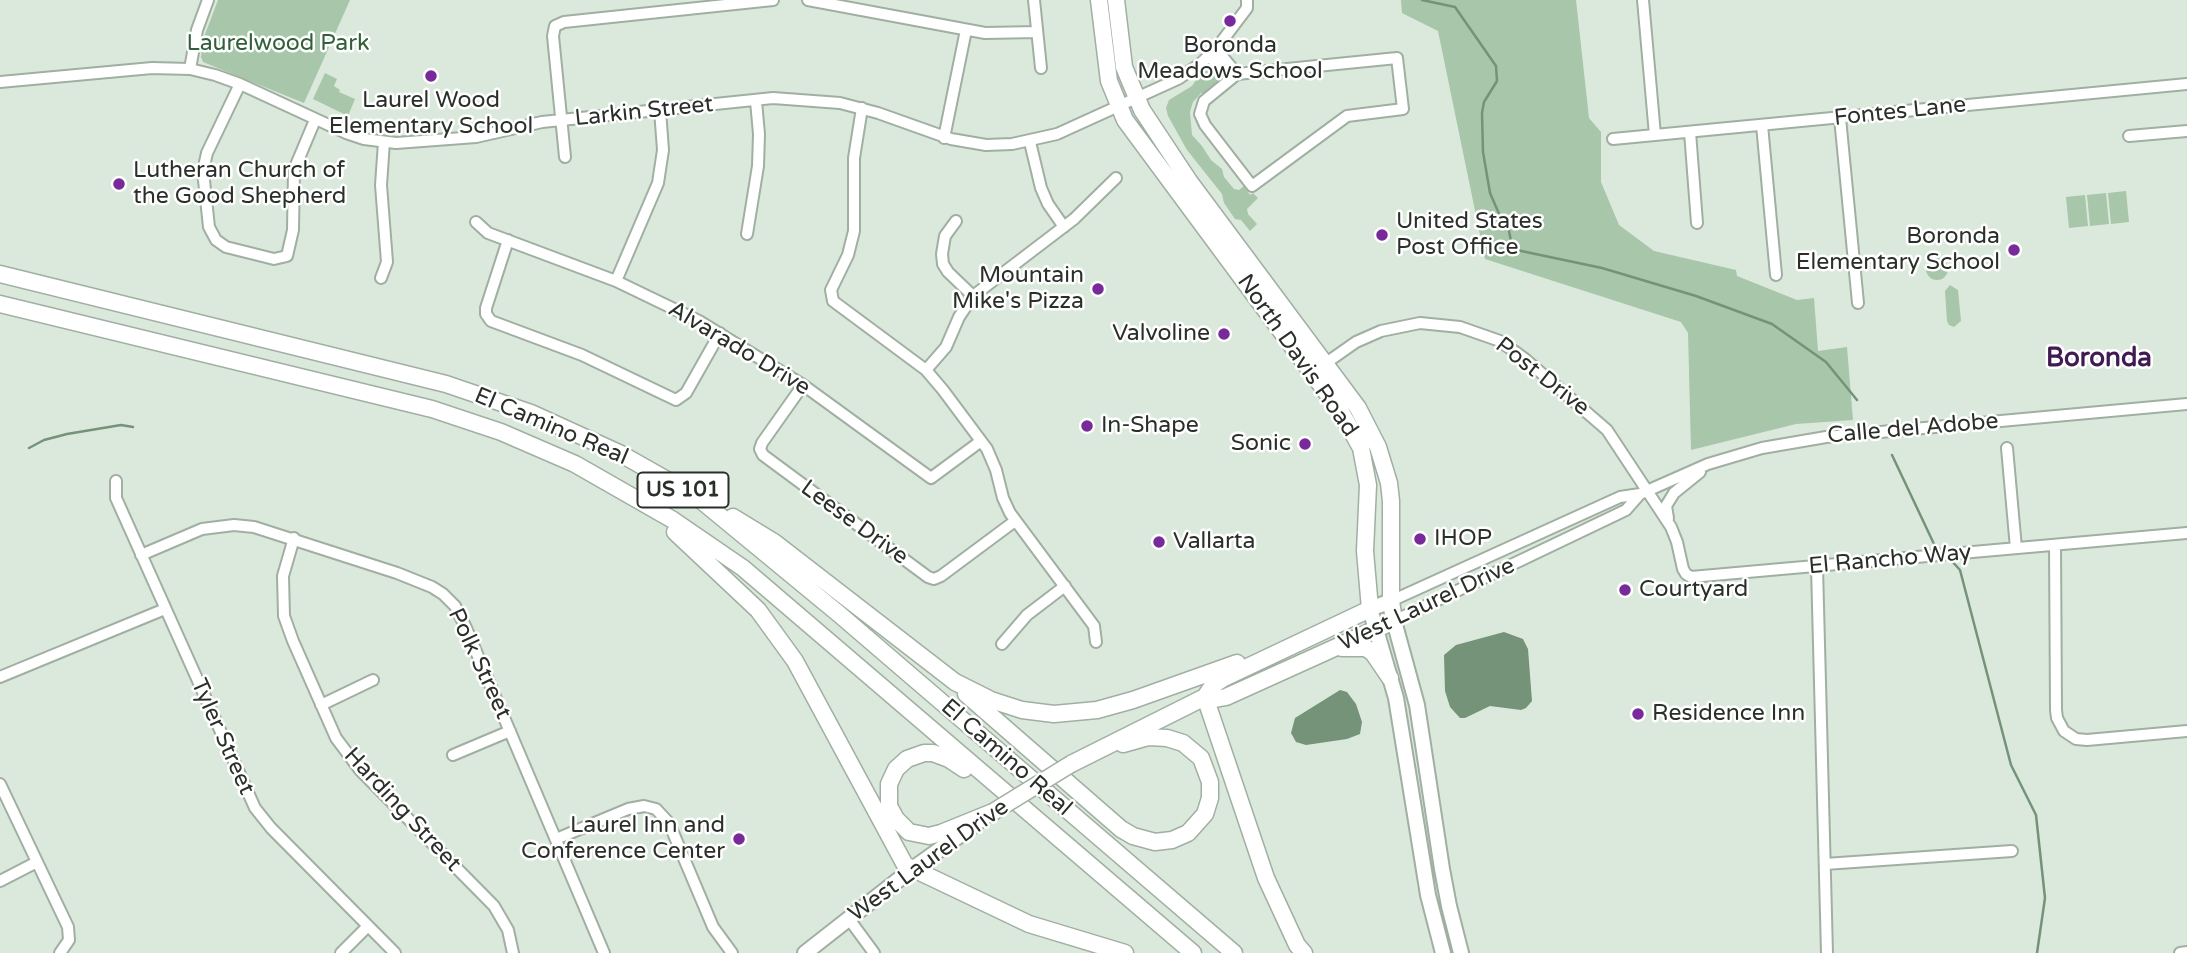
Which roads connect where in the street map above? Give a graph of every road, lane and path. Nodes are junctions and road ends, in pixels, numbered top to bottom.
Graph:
1 (208, 0) edge
2 (773, 0) edge
3 (808, 0) edge
4 (1034, 0) edge
5 (1099, 0) edge
6 (1116, 0) edge
7 (1247, 0) edge
8 (1643, 0) edge
9 (822, 1) edge
10 (966, 30) junction
11 (1037, 32) junction
12 (1212, 52) junction
13 (1041, 68) dead end
14 (190, 69) junction
15 (1233, 76) junction
16 (0, 82) edge
17 (240, 84) junction
18 (2187, 84) edge
19 (1136, 100) junction
20 (756, 101) junction
21 (1119, 107) junction
22 (862, 108) junction
23 (660, 110) junction
24 (1840, 118) junction
25 (315, 120) junction
26 (562, 120) junction
27 (1762, 125) junction
28 (2187, 131) edge
29 (1690, 132) junction
30 (1655, 135) junction
31 (2129, 136) dead end
32 (944, 138) junction
33 (1613, 139) dead end
34 (384, 142) junction
35 (1030, 142) junction
36 (565, 158) dead end
37 (1116, 178) dead end
38 (956, 221) dead end
39 (476, 222) dead end
40 (1697, 223) dead end
41 (1064, 227) junction
42 (747, 234) dead end
43 (508, 240) junction
44 (0, 274) edge
45 (1776, 275) dead end
46 (381, 278) dead end
47 (617, 281) junction
48 (973, 296) junction
49 (1858, 303) dead end
50 (0, 304) edge
51 (720, 333) junction
52 (1326, 363) junction
53 (926, 370) junction
54 (803, 385) junction
55 (2187, 404) edge
56 (981, 441) junction
57 (2007, 448) dead end
58 (1728, 457) junction
59 (116, 481) dead end
60 (623, 491) junction
61 (1644, 493) junction
62 (696, 497) junction
63 (1015, 521) junction
64 (1671, 527) junction
65 (2187, 533) edge
66 (294, 538) junction
67 (2055, 545) junction
68 (2016, 548) junction
69 (141, 555) junction
70 (1817, 567) junction
71 (1065, 586) junction
72 (1391, 601) junction
73 (165, 609) junction
74 (1370, 610) junction
75 (1394, 621) junction
76 (1377, 629) junction
77 (1096, 642) dead end
78 (1295, 643) junction
79 (1002, 644) dead end
80 (1336, 648) junction
81 (932, 665) junction
82 (0, 677) edge
83 (1390, 678) junction
84 (373, 680) dead end
85 (1205, 696) junction
86 (321, 705) junction
87 (510, 731) junction
88 (2187, 731) edge
89 (1090, 753) junction
90 (453, 755) dead end
91 (0, 784) edge
92 (993, 812) junction
93 (1031, 815) junction
94 (556, 839) junction
95 (2012, 851) dead end
96 (37, 862) junction
97 (1825, 864) junction
98 (911, 870) junction
99 (0, 881) edge
100 (849, 919) junction
101 (368, 926) junction
102 (2187, 952) edge
103 (60, 953) edge
104 (341, 953) edge
105 (395, 953) edge
106 (513, 953) edge
107 (604, 953) edge
108 (732, 953) edge
109 (805, 953) edge
110 (874, 953) edge
111 (1125, 953) edge
112 (1193, 953) edge
113 (1234, 953) edge
114 (1304, 953) edge
115 (1443, 953) edge
116 (1461, 953) edge
117 (1827, 953) edge
118 (2180, 953) edge

1 - 14 street
2 - 26 street
3 - 9 street
4 - 11 street
5 - 21 highway, North Davis Road
6 - 19 highway, North Davis Road
7 - 12 street, Larkin Street
8 - 30 street
9 - 10 street
10 - 11 street
10 - 32 street
11 - 13 street
12 - 15 street
12 - 19 street, Larkin Street
14 - 16 street, Larkin Street
14 - 17 street, Larkin Street
15 - 15 street
17 - 25 street, Larkin Street
17 - 25 street
18 - 24 street, Fontes Lane
19 - 21 street, Larkin Street
19 - 52 highway, North Davis Road
20 - 22 street, Larkin Street
20 - 23 street, Larkin Street
20 - 42 street
21 - 35 street, Larkin Street
21 - 74 highway, North Davis Road
22 - 32 street, Larkin Street
22 - 53 street
23 - 26 street, Larkin Street
23 - 47 street
24 - 27 street, Fontes Lane
24 - 49 street
25 - 34 street, Larkin Street
26 - 34 street, Larkin Street
26 - 36 street
27 - 29 street, Fontes Lane
27 - 45 street
28 - 31 street
29 - 30 street, Fontes Lane
29 - 40 street
30 - 33 street, Fontes Lane
32 - 35 street, Larkin Street
34 - 46 street
35 - 41 street
37 - 41 street
38 - 48 street
39 - 43 street, Alvarado Drive
41 - 48 street
43 - 47 street, Alvarado Drive
43 - 51 street
44 - 62 highway, El Camino Real / US 101
47 - 51 street, Alvarado Drive
48 - 53 street
50 - 60 highway, El Camino Real / US 101
51 - 54 street, Alvarado Drive
52 - 61 street, Post Drive
52 - 72 highway, North Davis Road
53 - 56 street
54 - 56 street, Alvarado Drive
54 - 63 street, Leese Drive
55 - 58 street, Calle del Adobe
56 - 63 street
57 - 68 street
58 - 61 street, Calle del Adobe
58 - 64 street
59 - 69 street, Tyler Street
60 - 93 highway, El Camino Real / US 101
60 - 98 highway
61 - 64 street, El Rancho Way
61 - 72 street, West Laurel Drive
61 - 75 street, West Laurel Drive
62 - 81 highway
62 - 113 highway, El Camino Real / US 101
63 - 71 street
64 - 70 street, El Rancho Way
65 - 67 street, El Rancho Way
66 - 69 street, Polk Street
66 - 86 street, Harding Street
66 - 87 street, Polk Street
67 - 68 street, El Rancho Way
67 - 88 street
68 - 70 street, El Rancho Way
69 - 73 street, Tyler Street
70 - 97 street
71 - 77 street
71 - 79 street
72 - 74 main road, West Laurel Drive
72 - 75 highway, North Davis Road
73 - 82 street
73 - 101 street, Tyler Street
74 - 76 main road, North Davis Road
74 - 78 highway, West Laurel Drive
75 - 76 highway, West Laurel Drive
75 - 116 main road, North Davis Road
76 - 80 highway, West Laurel Drive
76 - 83 main road, North Davis Road
78 - 81 highway
78 - 85 highway, West Laurel Drive
80 - 83 highway
80 - 85 highway, West Laurel Drive
81 - 89 highway
83 - 115 main road, North Davis Road
84 - 86 street
85 - 89 highway, West Laurel Drive
85 - 114 highway
86 - 106 street, Harding Street
87 - 90 street
87 - 94 street, Polk Street
89 - 92 highway, West Laurel Drive, bridge
91 - 96 street
92 - 93 highway
92 - 98 main road, West Laurel Drive
93 - 112 highway, El Camino Real / US 101
94 - 107 street, Polk Street
94 - 108 street
95 - 97 street
96 - 99 street
96 - 103 street
97 - 117 street
98 - 100 main road, West Laurel Drive
98 - 111 highway
100 - 109 main road, West Laurel Drive
100 - 110 street
101 - 104 street
101 - 105 street, Tyler Street
102 - 118 street

